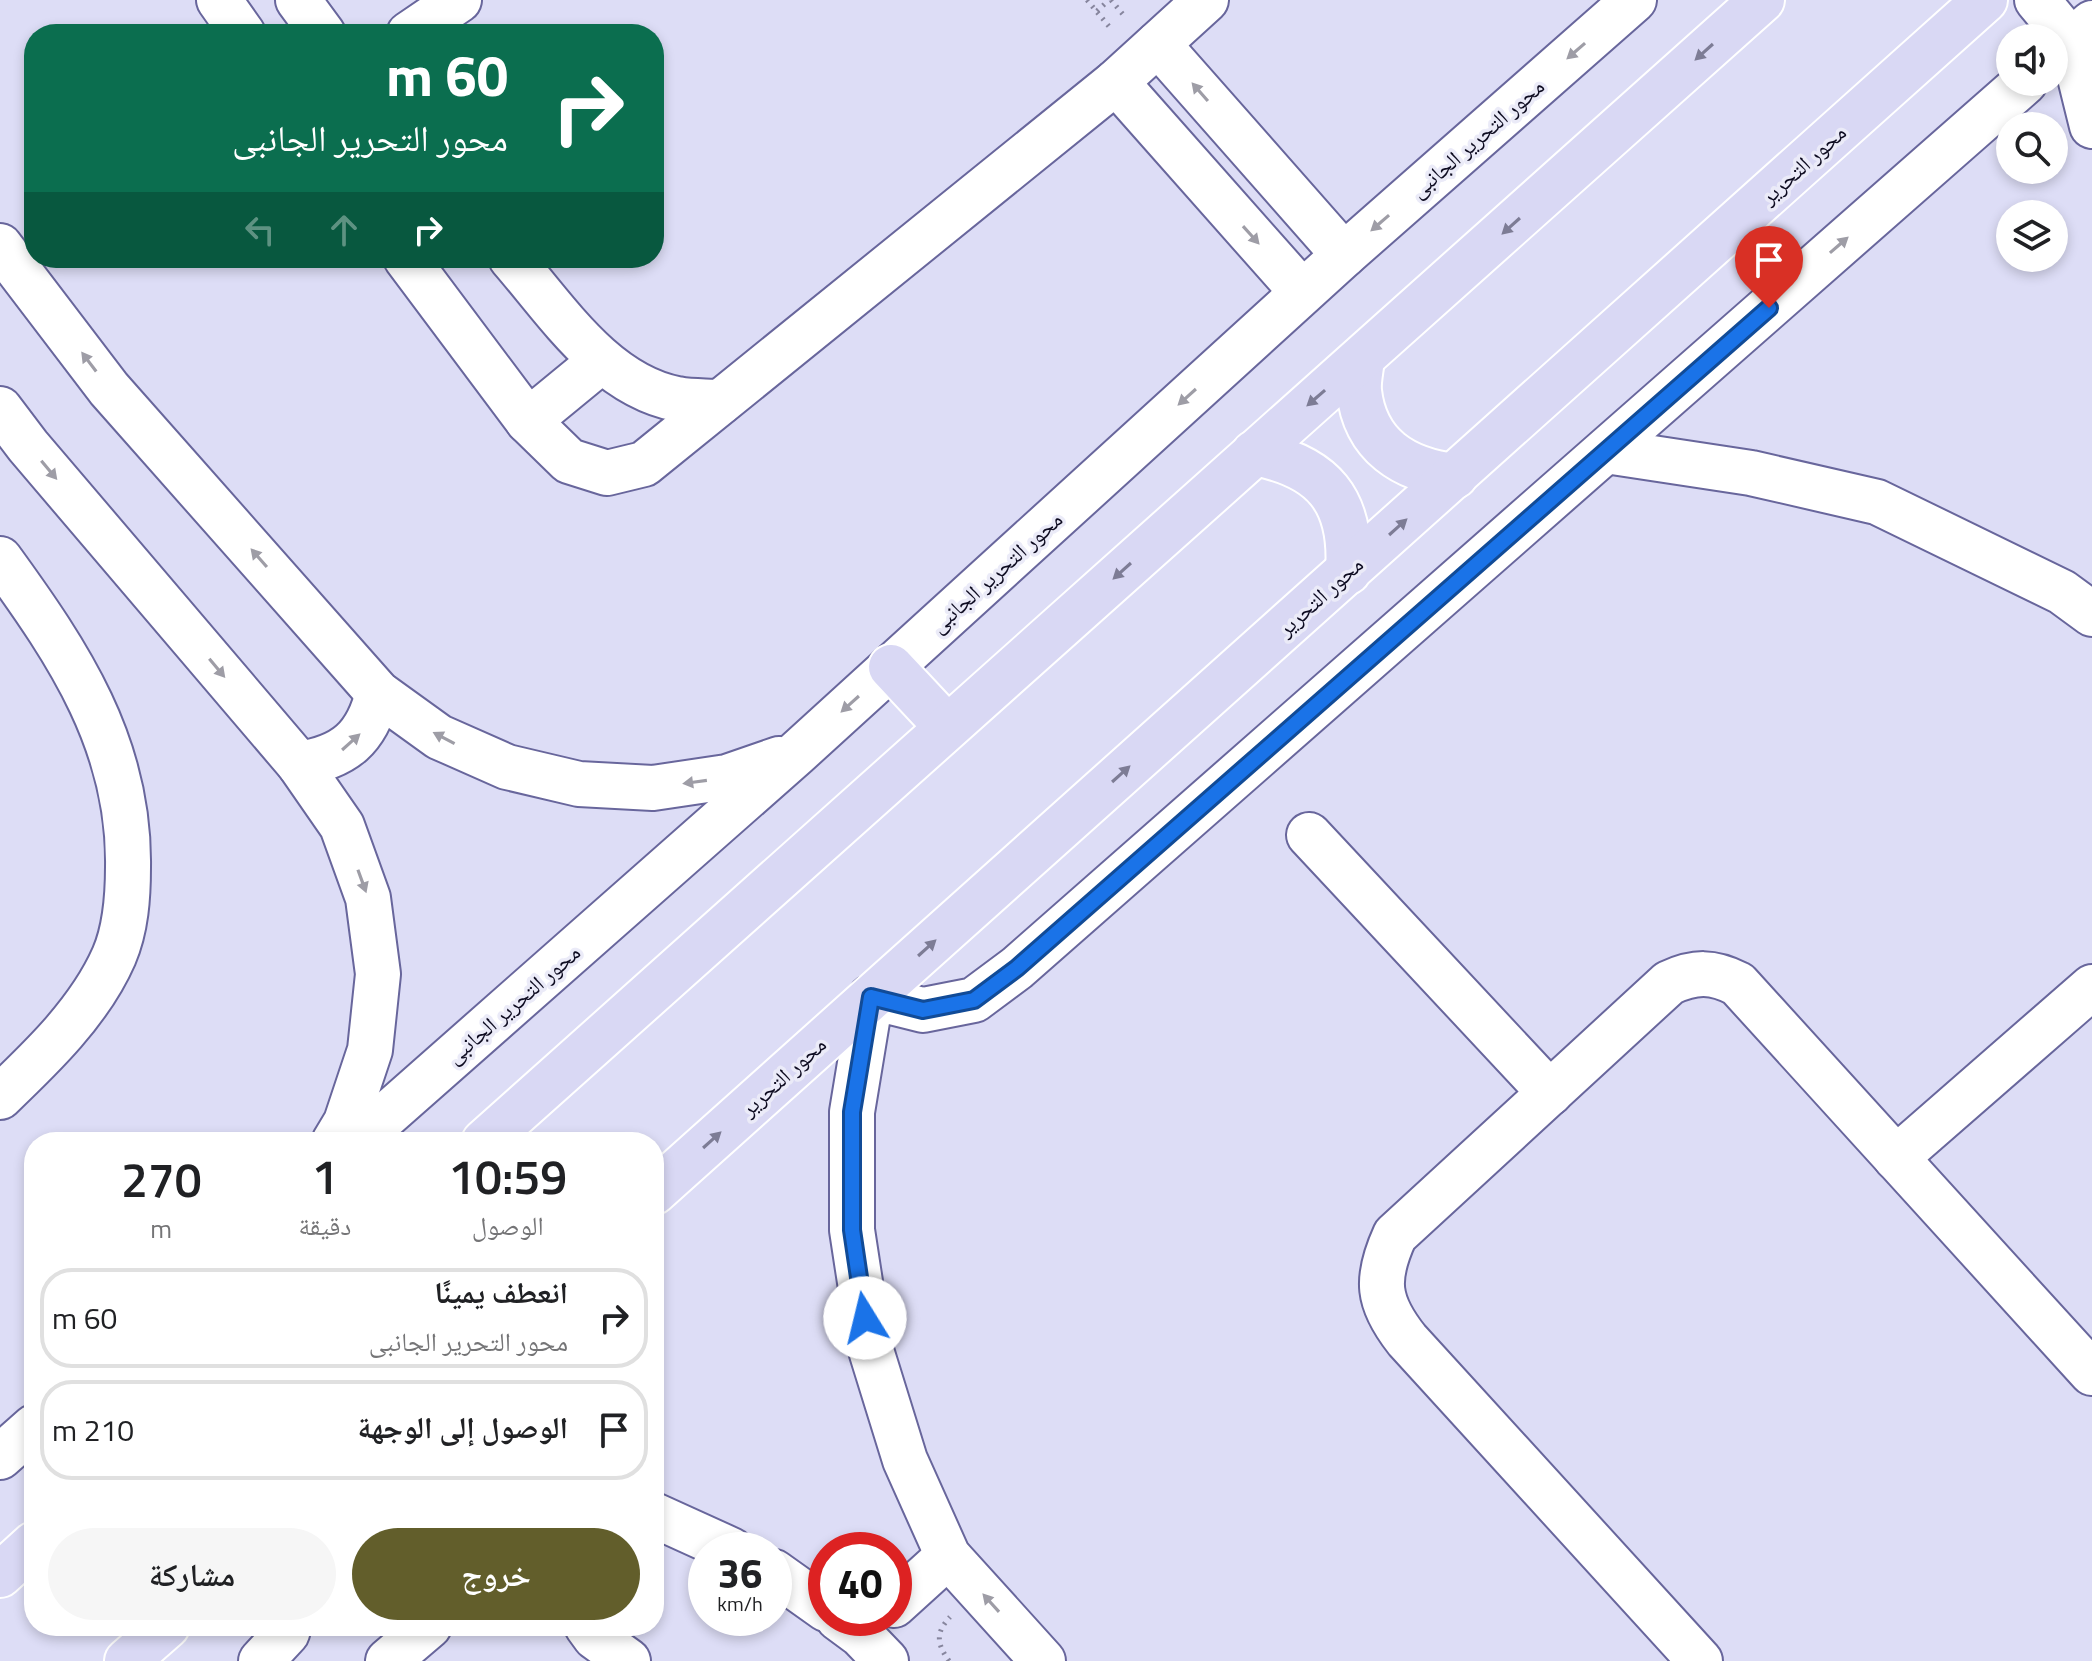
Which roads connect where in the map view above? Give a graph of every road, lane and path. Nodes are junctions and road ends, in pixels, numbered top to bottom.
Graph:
1 (219, 0) edge
2 (298, 0) edge
3 (459, 0) edge
4 (1109, 0) edge
5 (1206, 0) edge
6 (1634, 0) edge
7 (1762, 0) edge
8 (1985, 0) edge
9 (2037, 0) edge
10 (1097, 11) dead end
11 (236, 24) edge
12 (316, 24) edge
13 (424, 24) edge
14 (2072, 40) edge
15 (1158, 44) junction
16 (1116, 82) junction
17 (2009, 96) edge
18 (2092, 126) edge
19 (0, 246) edge
20 (1344, 255) junction
21 (413, 268) edge
22 (520, 268) edge
23 (1302, 292) junction
24 (1362, 359) junction
25 (601, 361) junction
26 (720, 402) junction
27 (0, 409) edge
28 (528, 421) junction
29 (1606, 451) junction
30 (1254, 453) junction
31 (1455, 476) junction
32 (0, 559) edge
33 (1348, 572) junction
34 (2092, 614) edge
35 (891, 667) junction
36 (378, 693) junction
37 (947, 727) junction
38 (797, 753) junction
39 (299, 764) junction
40 (1309, 835) dead end
41 (2092, 987) edge
42 (871, 997) junction
43 (1550, 1093) junction
44 (0, 1097) edge
45 (340, 1132) edge
46 (367, 1132) edge
47 (495, 1132) edge
48 (1896, 1158) junction
49 (664, 1183) edge
50 (2092, 1373) edge
51 (24, 1436) edge
52 (0, 1457) edge
53 (664, 1520) edge
54 (691, 1532) edge
55 (24, 1553) edge
56 (948, 1556) junction
57 (0, 1575) edge
58 (912, 1589) edge
59 (156, 1636) edge
60 (284, 1636) edge
61 (417, 1636) edge
62 (594, 1636) edge
63 (1681, 1655) edge
64 (127, 1661) edge
65 (261, 1661) edge
66 (388, 1661) edge
67 (628, 1661) edge
68 (1043, 1661) edge

1 - 11 street
2 - 12 street
3 - 13 street
4 - 10 path
5 - 15 street
6 -> 20 street, محور التحرير الجانبى
7 -> 24 main road
8 - 31 main road, محور التحرير
9 - 14 street
14 - 18 street
15 - 16 street
20 -> 15 street
16 -> 23 street
16 - 26 street
29 -> 17 street
36 -> 19 street
20 - 23 street, محور التحرير الجانبى
21 - 28 street
22 - 25 street
23 -> 35 street, محور التحرير الجانبى
24 -> 30 main road
24 - 31 main road
25 - 26 street
25 - 28 street
26 - 28 street
27 -> 39 street
29 - 34 street
29 - 42 street
30 - 33 main road
30 -> 37 main road
33 -> 31 main road, محور التحرير
32 - 44 street
42 -> 33 main road, محور التحرير
35 - 37 main road
35 -> 38 street, محور التحرير الجانبى
38 -> 36 street
39 -> 36 street
37 - 47 main road
38 - 46 street, محور التحرير الجانبى
39 -> 45 street
40 - 43 street
41 - 48 street
49 -> 42 main road, محور التحرير
42 - 56 street
43 - 48 street
43 - 63 street
48 - 50 street
51 - 52 street
53 - 54 street
55 - 57 main road
56 - 58 street
68 -> 56 street
59 - 64 main road
60 - 65 street
61 - 66 street
62 - 67 street

